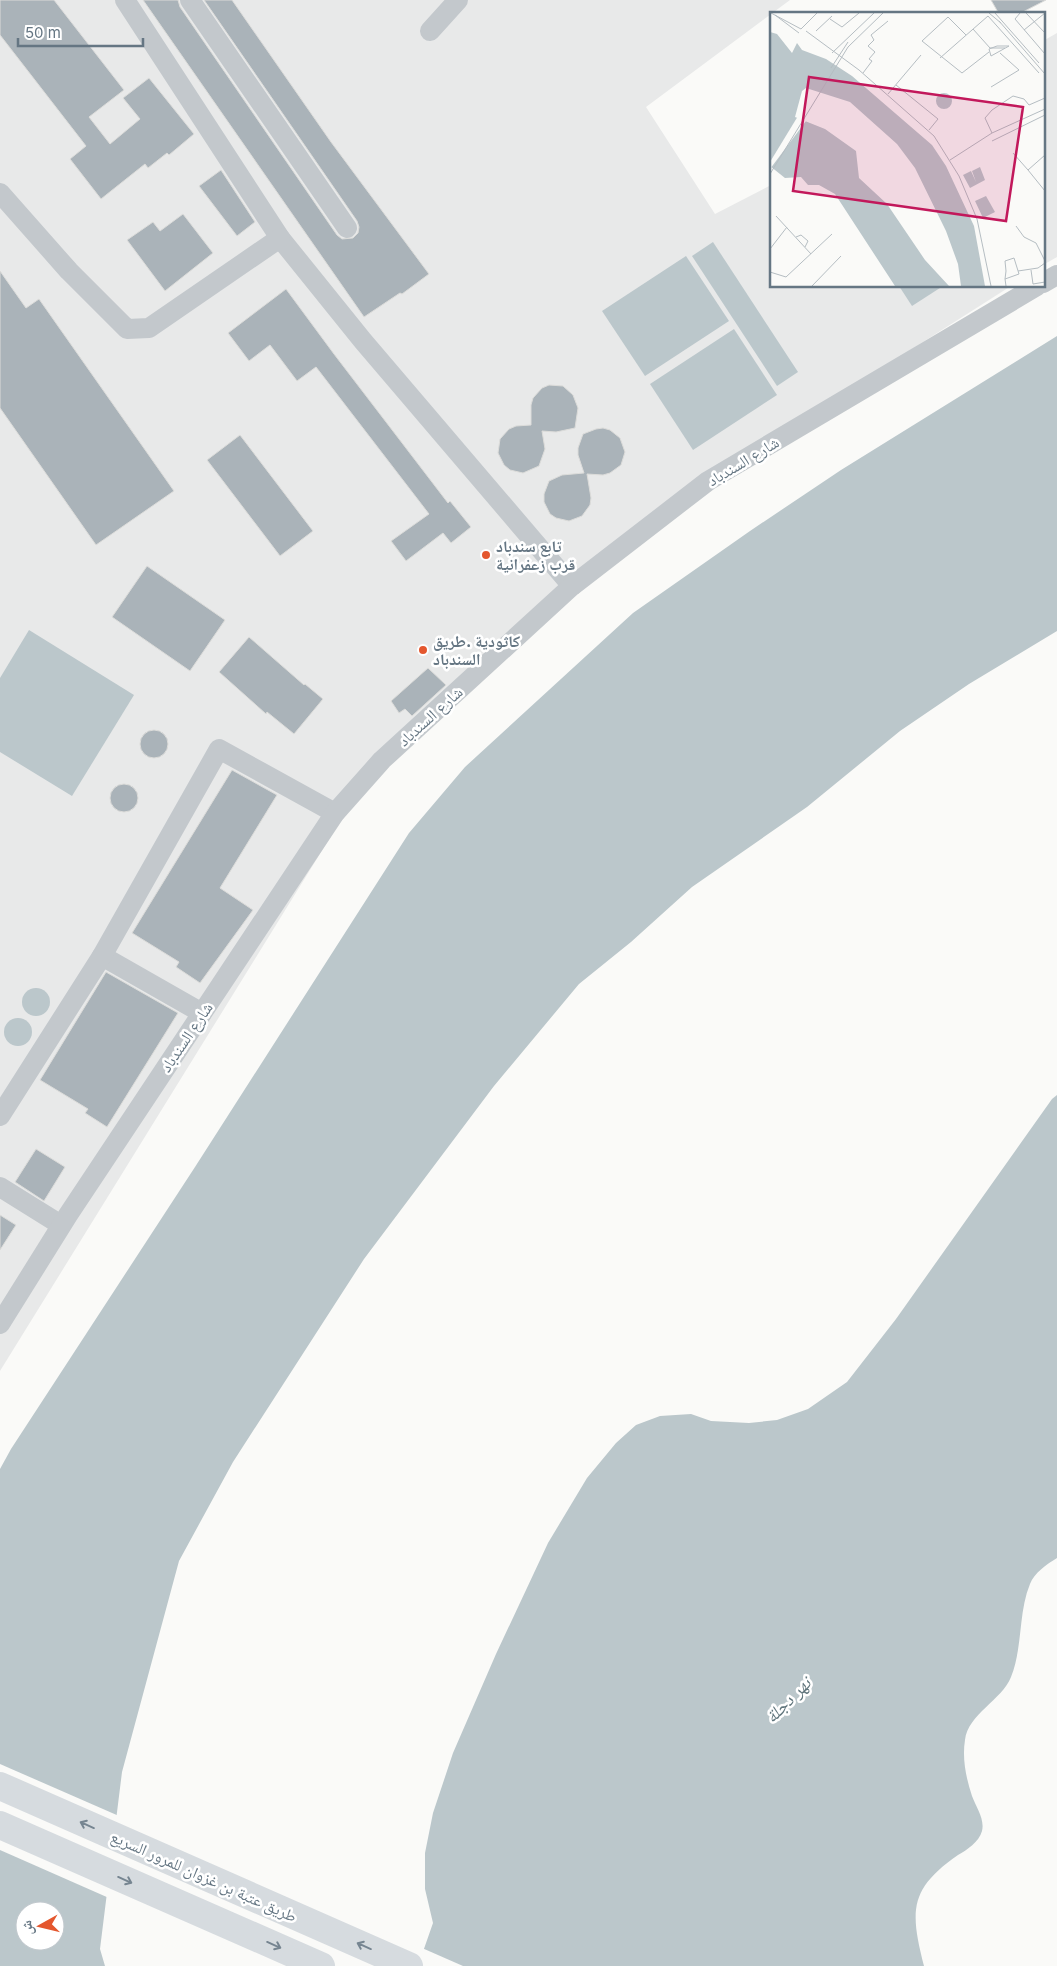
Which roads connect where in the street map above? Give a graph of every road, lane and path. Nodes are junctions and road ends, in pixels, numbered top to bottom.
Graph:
1 (125, 0) edge
2 (190, 0) edge
3 (458, 0) edge
4 (430, 31) dead end
5 (0, 193) edge
6 (347, 228) dead end
7 (280, 238) junction
8 (1057, 274) edge
9 (1044, 282) edge
10 (1034, 288) edge
11 (572, 586) junction
12 (334, 813) junction
13 (102, 956) junction
14 (202, 1013) junction
15 (0, 1116) edge
16 (0, 1187) edge
17 (61, 1225) junction
18 (0, 1324) edge
19 (0, 1786) edge
20 (0, 1825) edge
21 (321, 1966) edge
22 (408, 1966) edge

1 - 7 street
2 - 6 street
3 - 4 street
5 - 7 street
7 - 11 street
8 - 9 street
10 - 11 street, شارع السندباد
11 - 12 street, شارع السندباد
12 - 13 street
12 - 14 street, شارع السندباد
13 - 14 street
13 - 15 street
14 - 17 street, شارع السندباد
16 - 17 street
17 - 18 street, شارع السندباد
22 -> 19 highway, طريق عتبة بن غزوان للمرور السريع
20 -> 21 highway

